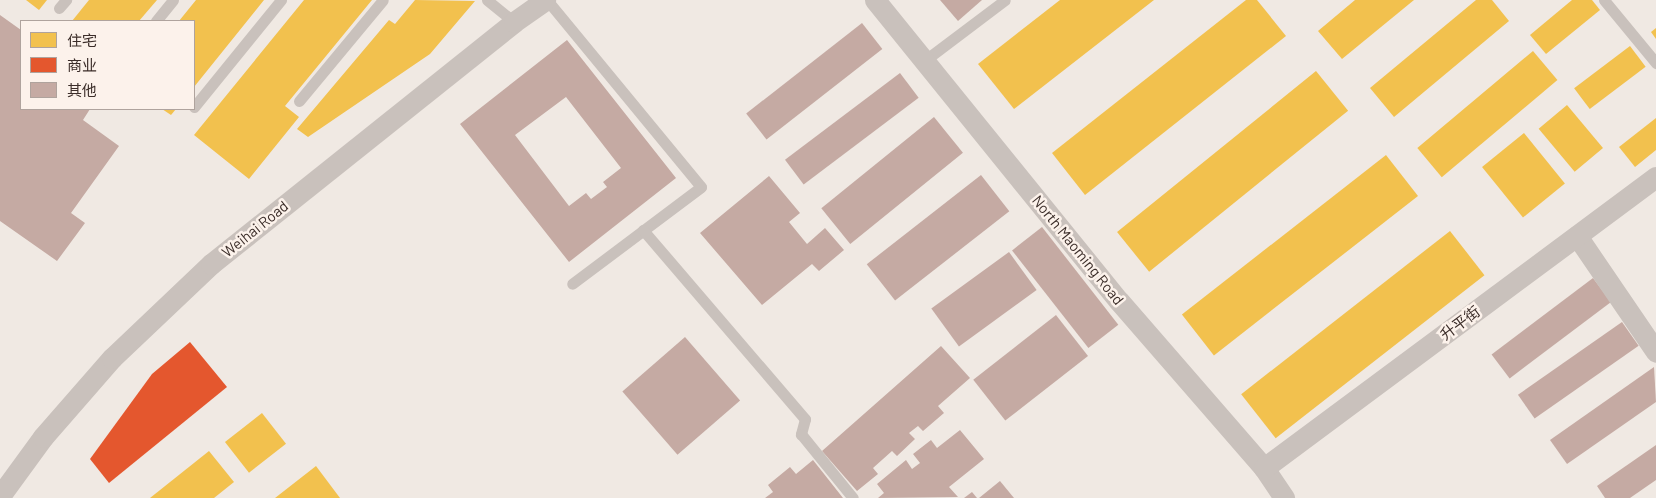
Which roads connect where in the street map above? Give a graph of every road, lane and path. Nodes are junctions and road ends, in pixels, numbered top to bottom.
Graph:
1 (173, 0) edge
2 (281, 0) edge
3 (383, 0) edge
4 (487, 0) edge
5 (546, 0) edge
6 (875, 0) edge
7 (1005, 0) edge
8 (1604, 0) edge
9 (157, 20) edge
10 (514, 22) junction
11 (924, 61) junction
12 (1656, 64) edge
13 (299, 101) dead end
14 (195, 105) edge
15 (1656, 177) edge
16 (643, 230) junction
17 (1577, 236) junction
18 (572, 284) dead end
19 (1656, 352) edge
20 (1264, 468) junction
21 (0, 496) edge
22 (854, 498) edge
23 (1284, 498) edge

1 - 9 lane
2 - 14 lane
3 - 13 lane
4 - 10 lane
5 - 10 street, Weihai Road
5 - 16 lane
6 - 11 street, North Maoming Road
7 - 11 lane
8 - 12 lane
10 - 21 street, Weihai Road
11 - 20 street, North Maoming Road
15 - 17 street, 升平街
16 - 18 lane
16 - 22 lane
17 - 19 street
17 - 20 street, 升平街
20 - 23 street, North Maoming Road

